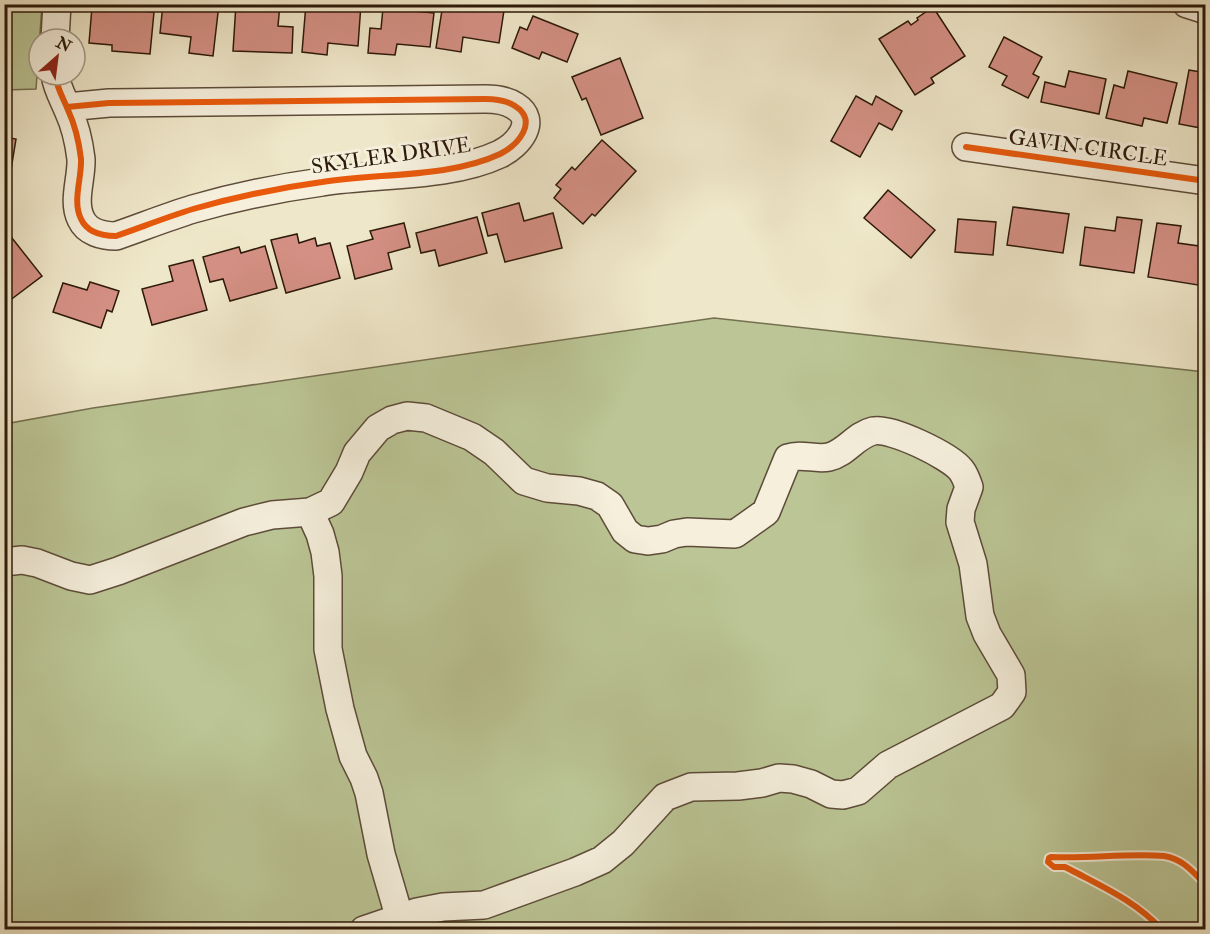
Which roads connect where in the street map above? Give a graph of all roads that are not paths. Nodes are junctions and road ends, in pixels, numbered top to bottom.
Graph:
1 (57, 4) edge
2 (1187, 4) edge
3 (1206, 10) edge
4 (56, 27) edge
5 (58, 87) edge
6 (67, 107) junction
7 (966, 147) dead end
8 (1206, 181) edge
9 (310, 512) junction
10 (4, 562) edge
11 (400, 919) junction
12 (364, 930) edge

1 - 4 street
2 - 3 street
5 - 6 street, SKYLER DRIVE
6 - 6 street, SKYLER DRIVE
7 - 8 street, GAVIN CIRCLE
9 - 10 street
9 - 11 street
9 - 11 street
11 - 12 street

